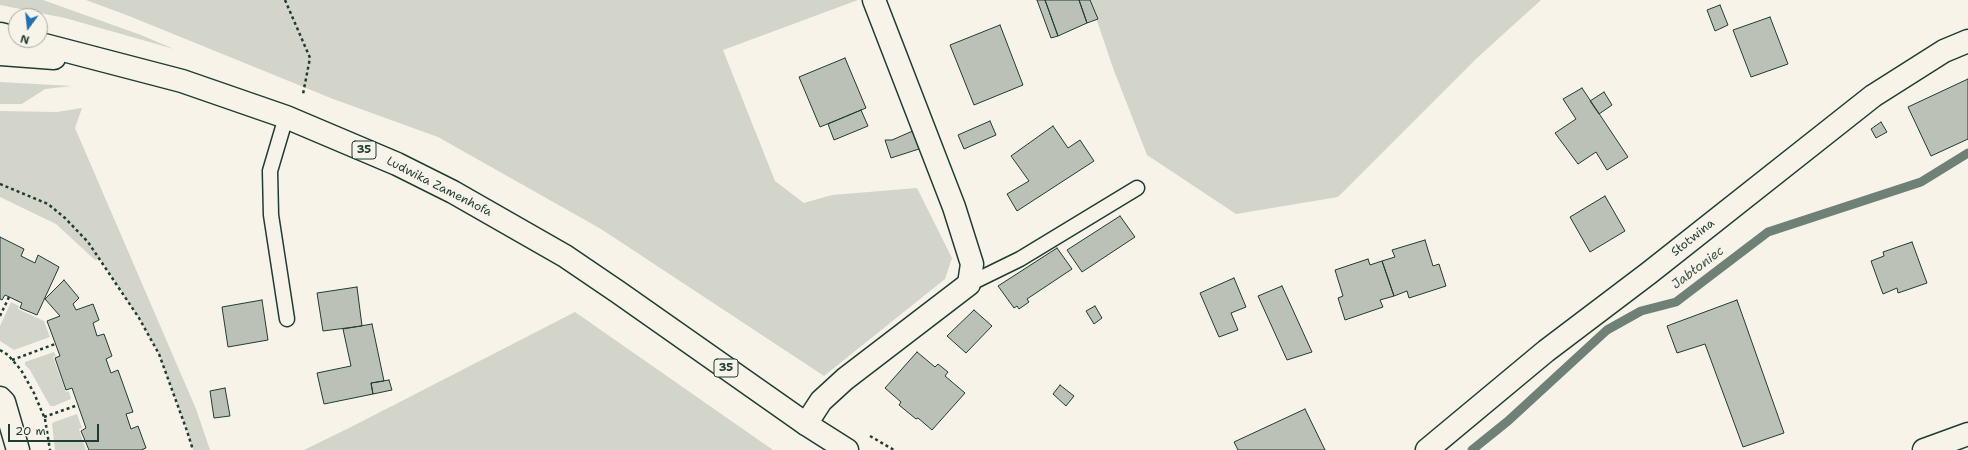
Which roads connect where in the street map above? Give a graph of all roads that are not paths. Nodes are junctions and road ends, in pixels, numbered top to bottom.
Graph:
1 (874, 0) edge
2 (1968, 41) edge
3 (48, 46) edge
4 (0, 54) edge
5 (101, 61) junction
6 (286, 117) junction
7 (1137, 188) dead end
8 (969, 284) junction
9 (287, 319) dead end
10 (0, 398) edge
11 (806, 424) junction
12 (1968, 434) edge
13 (18, 450) edge
14 (847, 450) edge
15 (1427, 450) edge
16 (1924, 450) edge

1 - 8 street
2 - 15 street, Słotwina
3 - 5 street, Ludwika Zamenhofa / 35
4 - 5 street, Ludwika Zamenhofa / 35
5 - 6 street, Ludwika Zamenhofa / 35
6 - 9 lane
6 - 11 street, Ludwika Zamenhofa / 35
7 - 8 lane
8 - 11 street
10 - 13 street
11 - 14 street, 35
12 - 16 street

